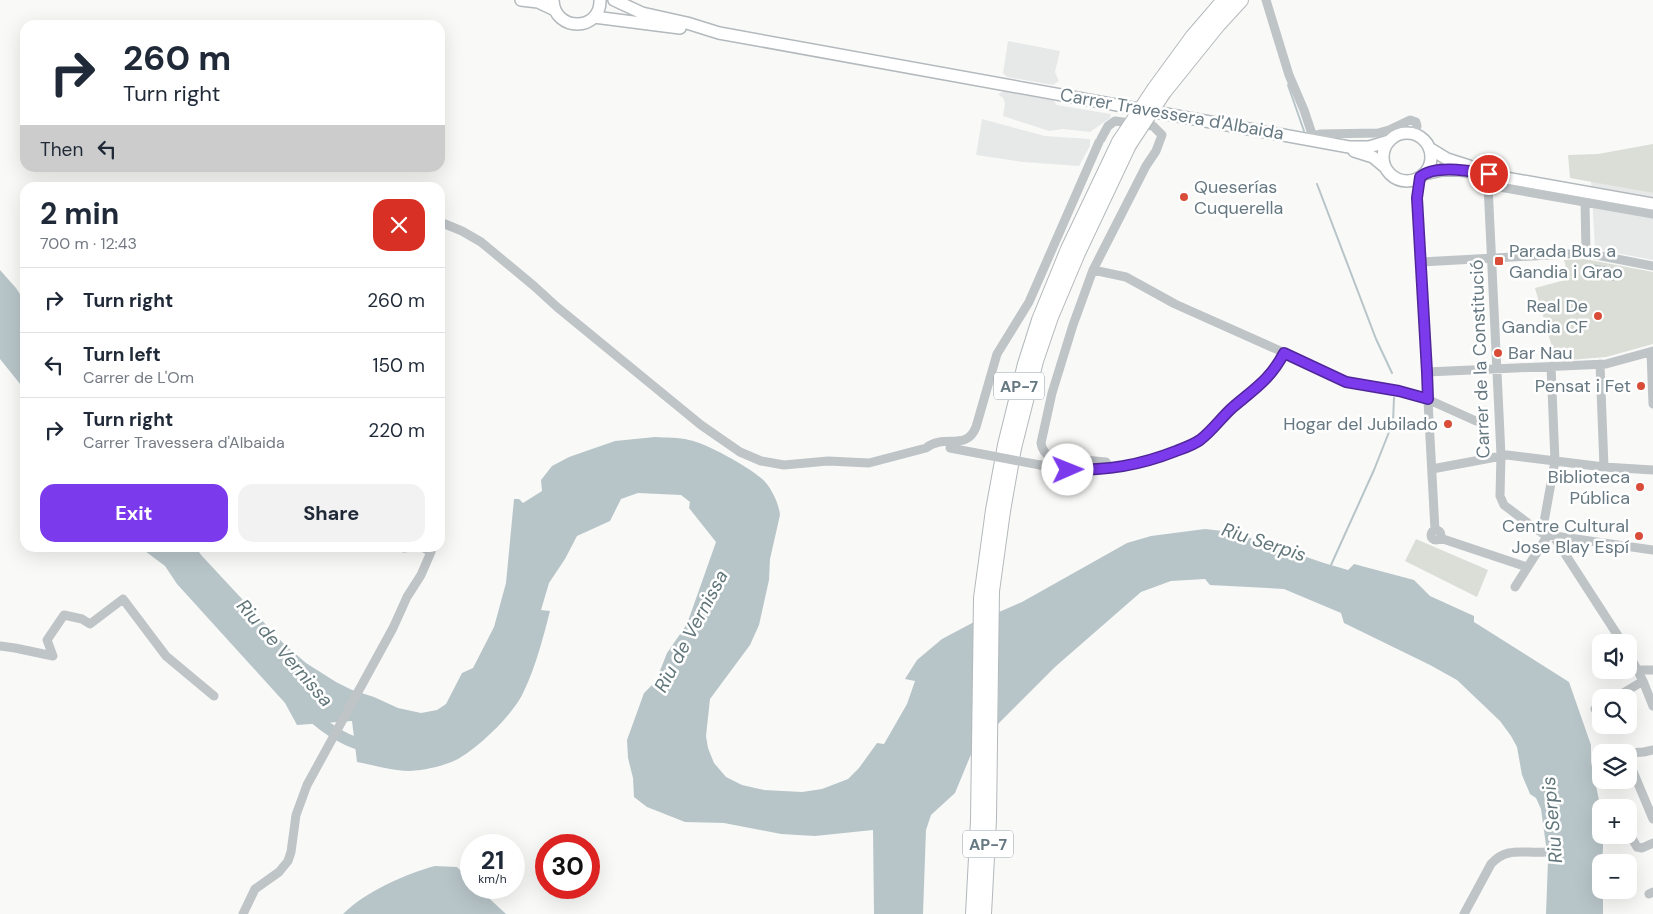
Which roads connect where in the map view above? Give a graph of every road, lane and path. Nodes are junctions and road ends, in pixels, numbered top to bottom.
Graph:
1 (521, 0) edge
2 (600, 0) edge
3 (614, 0) edge
4 (1224, 0) edge
5 (1241, 0) edge
6 (1266, 0) edge
7 (554, 5) edge
8 (594, 18) junction
9 (709, 31) junction
10 (1160, 90) junction
11 (1414, 134) junction
12 (1313, 138) junction
13 (1389, 141) junction
14 (1349, 146) junction
15 (1429, 148) junction
16 (1385, 167) junction
17 (1473, 172) junction
18 (1422, 175) junction
19 (1488, 185) junction
20 (1653, 200) edge
21 (1585, 201) junction
22 (1653, 204) edge
23 (1653, 214) edge
24 (445, 224) edge
25 (1586, 253) junction
26 (1492, 257) junction
27 (1421, 262) junction
28 (1653, 266) edge
29 (1093, 270) junction
30 (1652, 352) edge
31 (1284, 353) junction
32 (1600, 364) junction
33 (1551, 366) junction
34 (1497, 368) junction
35 (1427, 372) junction
36 (1428, 399) junction
37 (1653, 404) edge
38 (1476, 421) dead end
39 (926, 448) junction
40 (1501, 455) junction
41 (1555, 461) junction
42 (1604, 467) junction
43 (1110, 468) junction
44 (1432, 469) junction
45 (1653, 470) edge
46 (1548, 534) junction
47 (1653, 550) edge
48 (431, 552) edge
49 (1527, 567) junction
50 (1515, 587) dead end
51 (1617, 634) edge
52 (0, 646) edge
53 (1638, 670) joint
54 (1653, 670) edge
55 (1643, 681) junction
56 (1630, 689) edge
57 (214, 696) dead end
58 (1653, 706) edge
59 (1653, 750) edge
60 (1637, 752) edge
61 (984, 774) junction
62 (1637, 781) edge
63 (1653, 819) edge
64 (1653, 843) edge
65 (1635, 844) edge
66 (1546, 852) dead end
67 (243, 914) edge
68 (973, 914) edge
69 (984, 914) edge
70 (1464, 914) edge

1 - 7 main road
2 - 8 main road
3 - 9 main road
4 - 10 highway, AP-7
5 - 10 highway, AP-7
6 - 12 street, Carrer Travessera d'Albaida
7 - 8 main road
8 - 9 main road
9 - 12 main road, Carrer Travessera d'Albaida
10 - 61 highway, AP-7, bridge
11 - 12 street
11 - 13 main road
11 - 15 main road
12 - 14 main road, Carrer Travessera d'Albaida
13 - 14 main road, Carrer Travessera d'Albaida
13 - 16 main road
14 - 16 main road, Carrer Travessera d'Albaida
15 - 18 main road
15 - 20 main road
16 - 18 main road
17 - 18 main road
17 - 19 street
17 - 22 main road
18 - 27 street
19 - 21 street
19 - 26 street, Carrer de la Constitució
21 - 23 street
21 - 25 street
24 - 39 street
25 - 26 street
25 - 28 street
26 - 27 street
26 - 34 street, Carrer de la Constitució
27 - 35 street
29 - 31 street
29 - 39 street
29 - 43 street
30 - 32 street
30 - 37 street
31 - 36 street
31 - 43 street
32 - 33 street
32 - 42 street
33 - 34 street
33 - 41 street
34 - 35 street
34 - 40 street, Carrer de la Constitució
35 - 36 street
36 - 38 street
36 - 44 street
39 - 43 street, bridge
40 - 41 street
40 - 44 street
40 - 46 street, Carrer de la Constitució
41 - 42 street
41 - 46 street
42 - 45 street
44 - 49 street
46 - 47 street
46 - 49 street
46 - 51 street
48 - 67 street
49 - 50 street
52 - 57 street
53 - 54 street
53 - 55 street
55 - 56 street
55 - 58 street
59 - 60 street
61 - 68 highway, AP-7
61 - 69 highway, AP-7
62 - 63 street
64 - 65 street
66 - 70 street

